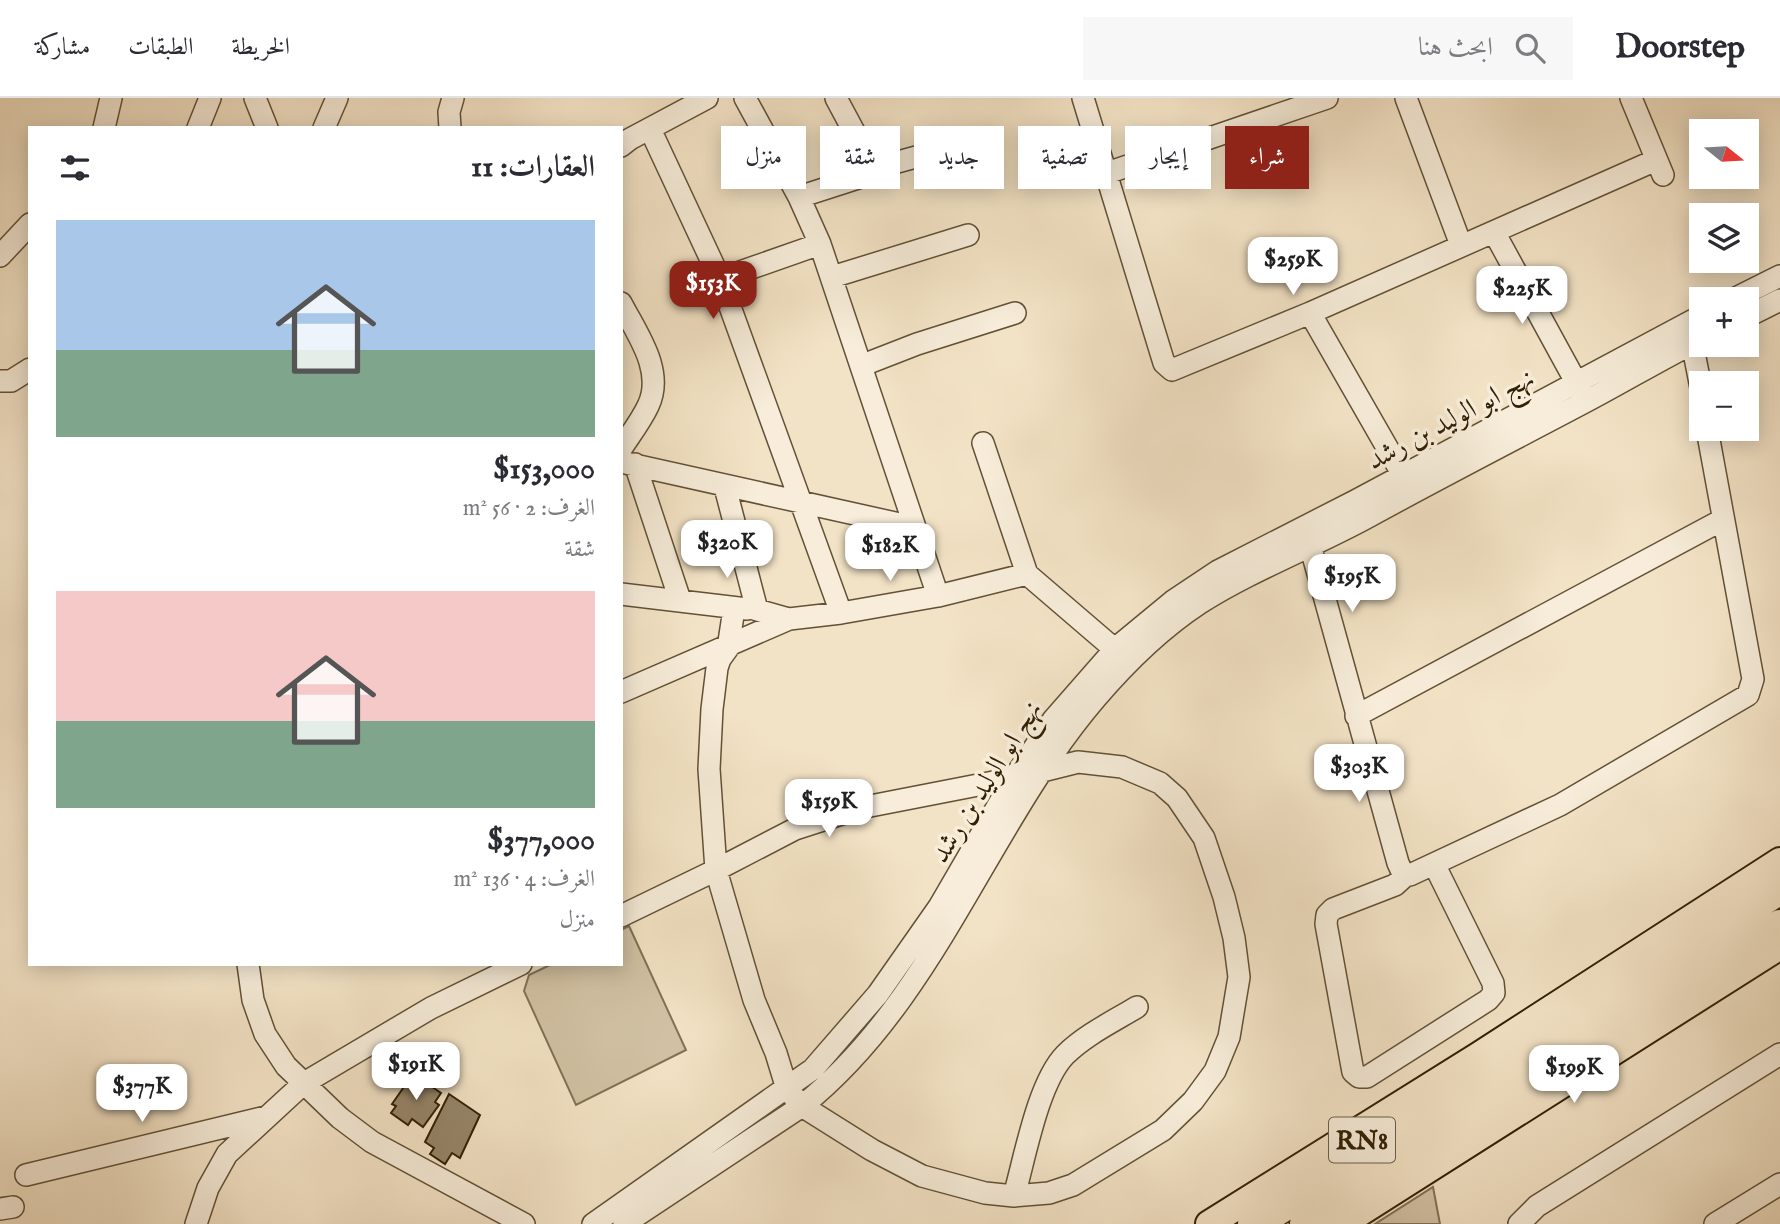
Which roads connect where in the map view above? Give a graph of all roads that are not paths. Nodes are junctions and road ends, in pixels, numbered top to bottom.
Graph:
1 (111, 98) edge
2 (210, 98) edge
3 (255, 98) edge
4 (337, 98) edge
5 (453, 98) edge
6 (707, 98) edge
7 (745, 98) edge
8 (836, 98) edge
9 (1083, 98) edge
10 (1327, 98) edge
11 (1406, 98) edge
12 (1631, 98) edge
13 (104, 126) edge
14 (199, 126) edge
15 (266, 126) edge
16 (325, 126) edge
17 (450, 126) edge
18 (851, 126) edge
19 (1092, 126) edge
20 (650, 130) junction
21 (624, 141) edge
22 (1111, 172) edge
23 (1111, 186) edge
24 (824, 189) edge
25 (799, 197) junction
26 (28, 225) edge
27 (1494, 232) junction
28 (968, 235) dead end
29 (820, 244) junction
30 (1461, 245) junction
31 (0, 256) edge
32 (1780, 276) edge
33 (832, 278) junction
34 (720, 279) junction
35 (1758, 287) edge
36 (1780, 300) edge
37 (623, 307) edge
38 (1759, 310) edge
39 (1015, 313) dead end
40 (1310, 313) junction
41 (1689, 334) edge
42 (863, 365) junction
43 (28, 370) edge
44 (0, 381) edge
45 (1582, 392) junction
46 (1709, 441) edge
47 (983, 443) dead end
48 (626, 458) edge
49 (1407, 483) junction
50 (724, 487) junction
51 (801, 502) junction
52 (1722, 520) junction
53 (913, 527) junction
54 (1308, 537) junction
55 (1027, 574) junction
56 (623, 594) edge
57 (938, 596) junction
58 (680, 600) junction
59 (734, 609) junction
60 (757, 610) junction
61 (841, 613) junction
62 (789, 619) junction
63 (728, 648) junction
64 (1123, 655) junction
65 (623, 691) edge
66 (1356, 716) junction
67 (1040, 772) junction
68 (1014, 778) junction
69 (1780, 861) edge
70 (1434, 864) junction
71 (716, 870) junction
72 (1406, 875) junction
73 (1780, 888) edge
74 (623, 915) edge
75 (1780, 926) edge
76 (1780, 945) edge
77 (248, 966) edge
78 (517, 966) edge
79 (1137, 1007) dead end
80 (1780, 1054) edge
81 (1478, 1056) junction
82 (304, 1083) junction
83 (788, 1089) junction
84 (1508, 1098) junction
85 (802, 1106) junction
86 (268, 1116) junction
87 (1391, 1171) junction
88 (26, 1175) dead end
89 (1780, 1184) edge
90 (1014, 1196) junction
91 (1744, 1216) edge
92 (195, 1224) edge
93 (524, 1224) edge
94 (593, 1224) edge
95 (625, 1224) edge
96 (1209, 1224) edge
97 (1245, 1224) edge
98 (1254, 1224) edge
99 (1306, 1224) edge
100 (1314, 1224) edge
101 (1342, 1224) edge
102 (1518, 1224) edge
103 (1716, 1224) edge

1 - 13 street
2 - 14 street
3 - 15 street
4 - 16 street
5 - 17 street
6 - 20 street
7 - 25 street
8 - 18 street
9 - 19 street
10 - 22 street
11 - 30 street
12 - 27 street
20 - 21 street
20 - 34 street
23 - 40 street
24 - 25 street
25 - 29 street
26 - 31 street
27 - 30 street
27 - 45 street
28 - 33 street
29 - 33 street
29 - 34 street
30 - 40 street
32 - 35 street
33 - 42 street
34 - 51 street
36 - 38 street
37 - 48 street
39 - 42 street
40 - 49 street
41 - 45 street, نهج ابو الوليد بن رشد
42 - 53 street
43 - 44 street
45 - 49 street, نهج ابو الوليد بن رشد
46 - 52 street
47 - 55 street
48 - 50 street
48 - 58 street
49 - 54 street, نهج ابو الوليد بن رشد
50 - 51 street
50 - 60 street
51 - 53 street
51 - 61 street
52 - 66 street
52 - 70 street
53 - 57 street
54 - 64 street, نهج ابو الوليد بن رشد
54 - 66 street
55 - 57 street
55 - 64 street
56 - 58 street
57 - 61 street
58 - 59 street
59 - 60 street
59 - 63 street
60 - 62 street
61 - 62 street
62 - 63 street
63 - 65 street
63 - 71 street
64 - 67 street, نهج ابو الوليد بن رشد
64 - 68 street, نهج ابو الوليد بن رشد
66 - 72 street
67 - 68 street
67 - 85 street, نهج ابو الوليد بن رشد
67 - 90 street
68 - 71 street
68 - 83 street, نهج ابو الوليد بن رشد
69 - 81 main road
70 - 72 street
70 - 72 street
71 - 74 street
71 - 83 street
73 - 98 highway, RN8
75 - 84 highway, RN8
76 - 84 highway, RN8
76 - 101 main road
77 - 82 street
78 - 82 street
79 - 90 street
80 - 102 street
81 - 96 main road
81 - 97 highway, RN8
82 - 86 street
82 - 93 street
83 - 85 street
83 - 94 street, نهج ابو الوليد بن رشد
84 - 87 highway, RN8
85 - 90 street
85 - 95 street, نهج ابو الوليد بن رشد
86 - 88 street
86 - 92 street
87 - 99 highway, RN8
87 - 100 highway, RN8
89 - 91 street
91 - 103 street

